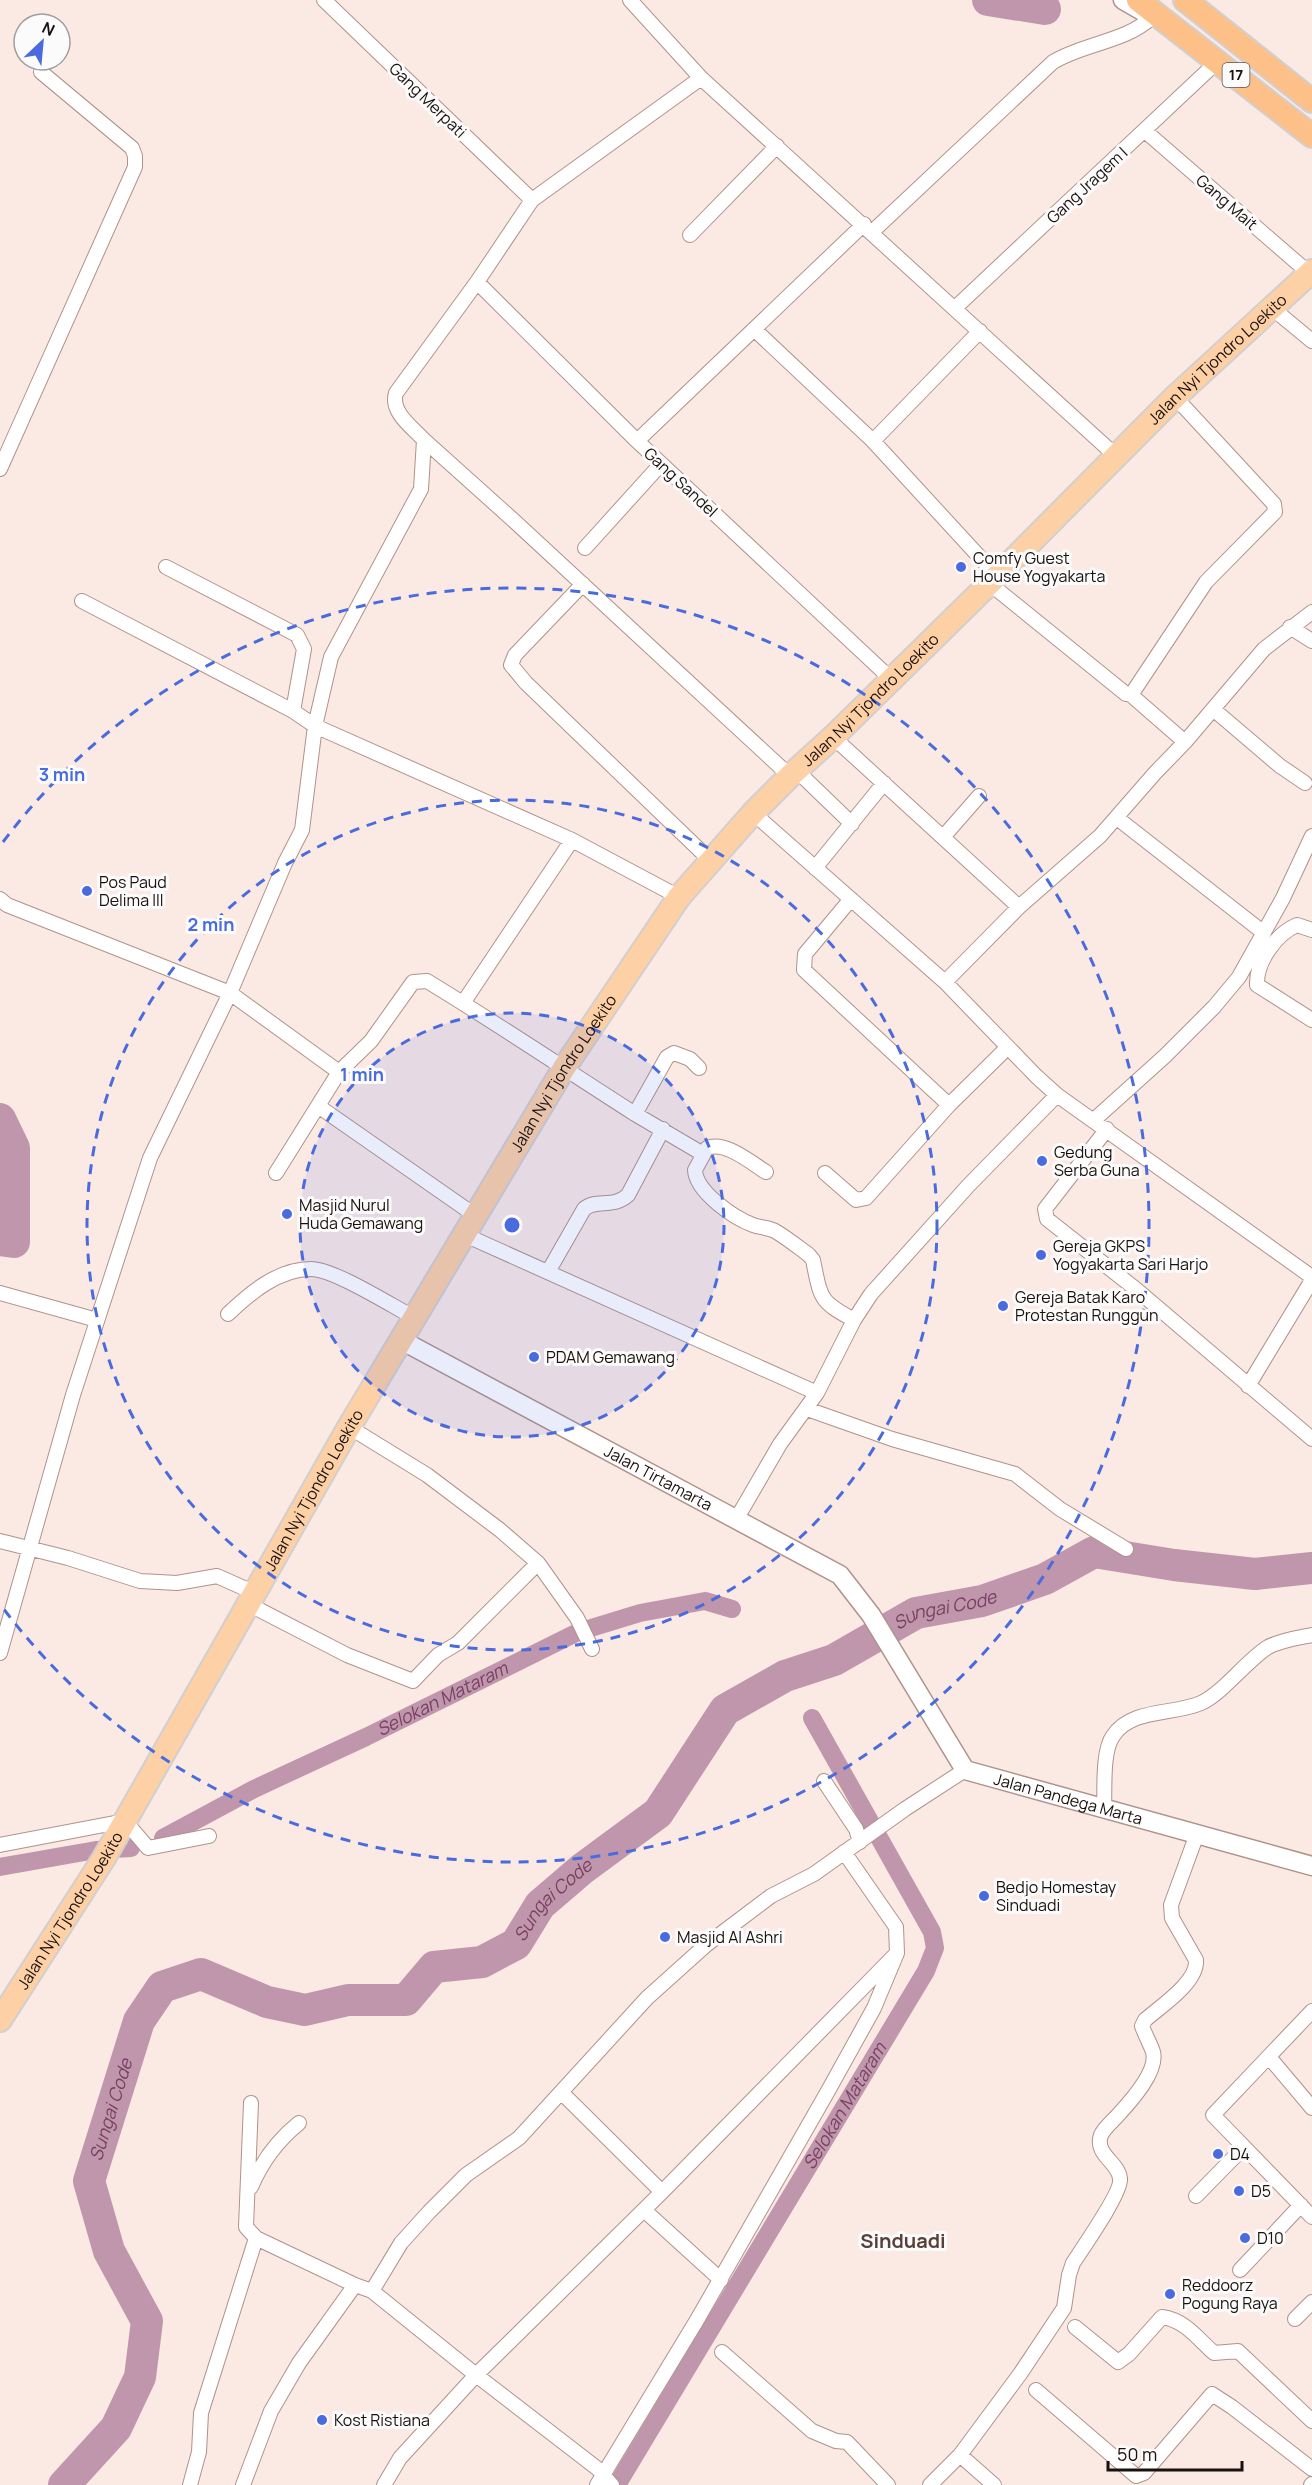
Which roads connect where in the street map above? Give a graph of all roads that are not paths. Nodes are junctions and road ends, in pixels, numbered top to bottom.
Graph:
1 (324, 0) edge
2 (630, 0) edge
3 (1123, 0) edge
4 (1185, 0) edge
5 (1156, 8) edge
6 (1218, 61) junction
7 (40, 72) dead end
8 (701, 78) junction
9 (1312, 101) edge
10 (1144, 131) junction
11 (1312, 136) edge
12 (777, 146) junction
13 (532, 200) junction
14 (868, 228) junction
15 (690, 235) dead end
16 (1311, 272) edge
17 (477, 282) junction
18 (955, 308) junction
19 (1272, 308) junction
20 (754, 329) junction
21 (980, 331) junction
22 (1312, 341) edge
23 (1175, 397) junction
24 (424, 440) junction
25 (637, 441) junction
26 (873, 441) junction
27 (4, 448) edge
28 (1116, 456) junction
29 (661, 464) junction
30 (0, 469) edge
31 (585, 548) dead end
32 (166, 567) dead end
33 (993, 580) junction
34 (583, 584) junction
35 (82, 601) dead end
36 (1312, 612) edge
37 (1290, 627) junction
38 (1312, 641) edge
39 (890, 678) junction
40 (1131, 694) junction
41 (1213, 709) junction
42 (293, 711) junction
43 (315, 726) junction
44 (833, 737) junction
45 (1185, 742) junction
46 (793, 773) junction
47 (884, 783) junction
48 (1305, 783) dead end
49 (979, 796) dead end
50 (753, 813) junction
51 (1117, 818) junction
52 (852, 824) junction
53 (944, 836) junction
54 (1312, 836) edge
55 (572, 840) junction
56 (710, 860) junction
57 (815, 868) junction
58 (679, 897) junction
59 (0, 899) edge
60 (851, 899) junction
61 (1019, 907) junction
62 (1312, 930) edge
63 (1264, 933) junction
64 (945, 982) junction
65 (230, 993) junction
66 (463, 1003) junction
67 (1312, 1020) edge
68 (1008, 1047) junction
69 (564, 1068) junction
70 (699, 1068) dead end
71 (339, 1072) junction
72 (1057, 1095) junction
73 (949, 1105) junction
74 (318, 1106) junction
75 (635, 1114) junction
76 (1095, 1119) junction
77 (663, 1129) junction
78 (1107, 1129) junction
79 (703, 1154) junction
80 (766, 1172) dead end
81 (276, 1173) dead end
82 (825, 1173) dead end
83 (471, 1225) junction
84 (548, 1272) junction
85 (1312, 1279) edge
86 (0, 1293) edge
87 (228, 1314) dead end
88 (415, 1318) junction
89 (97, 1320) junction
90 (854, 1320) junction
91 (402, 1340) junction
92 (1248, 1386) junction
93 (817, 1393) junction
94 (807, 1408) junction
95 (349, 1427) junction
96 (1312, 1440) edge
97 (737, 1518) junction
98 (0, 1541) edge
99 (29, 1548) junction
100 (1126, 1549) dead end
101 (538, 1563) junction
102 (251, 1599) junction
103 (1312, 1635) edge
104 (592, 1649) dead end
105 (0, 1653) edge
106 (965, 1770) junction
107 (824, 1781) dead end
108 (1104, 1808) junction
109 (123, 1825) junction
110 (1197, 1834) junction
111 (209, 1836) dead end
112 (864, 1838) junction
113 (0, 1845) edge
114 (844, 1852) junction
115 (1312, 1866) edge
116 (897, 1953) junction
117 (1312, 2011) edge
118 (0, 2020) edge
119 (1269, 2057) junction
120 (561, 2092) junction
121 (251, 2103) dead end
122 (1312, 2108) edge
123 (299, 2122) dead end
124 (1244, 2147) junction
125 (249, 2191) junction
126 (662, 2192) junction
127 (1196, 2196) dead end
128 (1301, 2205) junction
129 (644, 2210) junction
130 (1312, 2217) edge
131 (256, 2238) junction
132 (1240, 2270) dead end
133 (721, 2280) junction
134 (355, 2285) junction
135 (372, 2290) junction
136 (1312, 2302) edge
137 (1295, 2319) dead end
138 (1075, 2327) dead end
139 (722, 2352) dead end
140 (476, 2375) junction
141 (1036, 2390) dead end
142 (1312, 2421) edge
143 (960, 2456) junction
144 (1312, 2469) edge
145 (605, 2481) edge
146 (190, 2485) edge
147 (243, 2485) edge
148 (384, 2485) edge
149 (888, 2485) edge
150 (930, 2485) edge
151 (994, 2485) edge

1 - 13 street, Gang Merpati
2 - 8 street
3 - 5 street
4 - 9 highway, 17
5 - 6 highway, 17
5 - 14 street
6 - 10 street, Gang Jragem I
6 - 11 highway, 17
7 - 27 street
8 - 12 street
8 - 13 street
10 - 16 street, Gang Mait
10 - 18 street, Gang Jragem I
12 - 14 street
12 - 15 street
13 - 17 street
14 - 18 street
14 - 20 street
16 - 19 main road, Jalan Nyi Tjondro Loekito
17 - 24 street
17 - 25 street, Gang Sandel
18 - 21 street
19 - 22 street
19 - 23 main road, Jalan Nyi Tjondro Loekito
20 - 25 street
20 - 26 street
21 - 26 street
21 - 28 street
23 - 28 main road, Jalan Nyi Tjondro Loekito
23 - 40 street
24 - 34 street
24 - 43 street
25 - 29 street, Gang Sandel
26 - 33 street
27 - 30 street
28 - 33 main road, Jalan Nyi Tjondro Loekito
29 - 31 street
29 - 39 street, Gang Sandel
32 - 42 street
33 - 39 main road, Jalan Nyi Tjondro Loekito
33 - 40 street
34 - 46 street
34 - 56 street
35 - 42 street
36 - 37 street
37 - 38 street
37 - 41 street
39 - 44 main road, Jalan Nyi Tjondro Loekito
40 - 45 street
41 - 45 street
41 - 48 street
42 - 43 street
43 - 55 street
43 - 65 street
44 - 46 main road, Jalan Nyi Tjondro Loekito
44 - 47 street
45 - 51 street
46 - 50 main road, Jalan Nyi Tjondro Loekito
46 - 52 street
47 - 52 street
47 - 53 street
49 - 53 street
50 - 56 main road, Jalan Nyi Tjondro Loekito
50 - 57 street
51 - 61 street
51 - 63 street
52 - 57 street
53 - 61 street
54 - 63 street
55 - 58 street
55 - 66 street
56 - 58 main road, Jalan Nyi Tjondro Loekito
57 - 60 street
58 - 69 main road, Jalan Nyi Tjondro Loekito
59 - 65 street
60 - 64 street
60 - 73 street
61 - 64 street
62 - 67 street
63 - 76 street
64 - 68 street
65 - 71 street
65 - 89 street
66 - 69 street
66 - 71 street
68 - 72 street
68 - 73 street
69 - 75 street
69 - 83 main road, Jalan Nyi Tjondro Loekito
70 - 75 street
71 - 74 street
72 - 76 street
72 - 90 street
73 - 82 street
74 - 81 street
74 - 83 street
75 - 77 street
76 - 78 street
77 - 79 street
77 - 84 street
78 - 85 street
78 - 92 street
79 - 80 street
79 - 90 street
83 - 84 street
83 - 88 main road, Jalan Nyi Tjondro Loekito
84 - 93 street
85 - 92 street
86 - 89 street
87 - 88 street
88 - 91 main road, Jalan Nyi Tjondro Loekito
89 - 99 street
90 - 93 street
91 - 95 main road, Jalan Nyi Tjondro Loekito
91 - 97 street, Jalan Tirtamarta
92 - 96 street
93 - 94 street
94 - 97 street
94 - 100 street
95 - 101 street
95 - 102 main road, Jalan Nyi Tjondro Loekito
97 - 106 street, Jalan Tirtamarta
98 - 99 street
99 - 102 street
99 - 105 street
101 - 102 street
101 - 104 street
102 - 109 main road, Jalan Nyi Tjondro Loekito
103 - 108 street
106 - 108 street, Jalan Pandega Marta
106 - 112 street
107 - 112 street
108 - 110 street, Jalan Pandega Marta
109 - 111 street
109 - 113 street
109 - 118 main road, Jalan Nyi Tjondro Loekito
110 - 115 street, Jalan Pandega Marta
110 - 143 street
112 - 114 street
114 - 116 street
114 - 120 street
116 - 126 street
116 - 133 street
117 - 119 street
119 - 122 street
119 - 124 street
120 - 126 street
120 - 135 street
121 - 125 street
123 - 125 street
124 - 127 street
124 - 128 street
125 - 131 street
126 - 129 street
128 - 130 street
128 - 132 street
129 - 133 street
129 - 140 street
131 - 134 street
131 - 146 street
133 - 145 street
134 - 135 street
134 - 147 street
135 - 140 street
136 - 137 street
138 - 142 street
139 - 149 street
140 - 145 street
140 - 148 street
141 - 144 street
143 - 150 street
143 - 151 street

